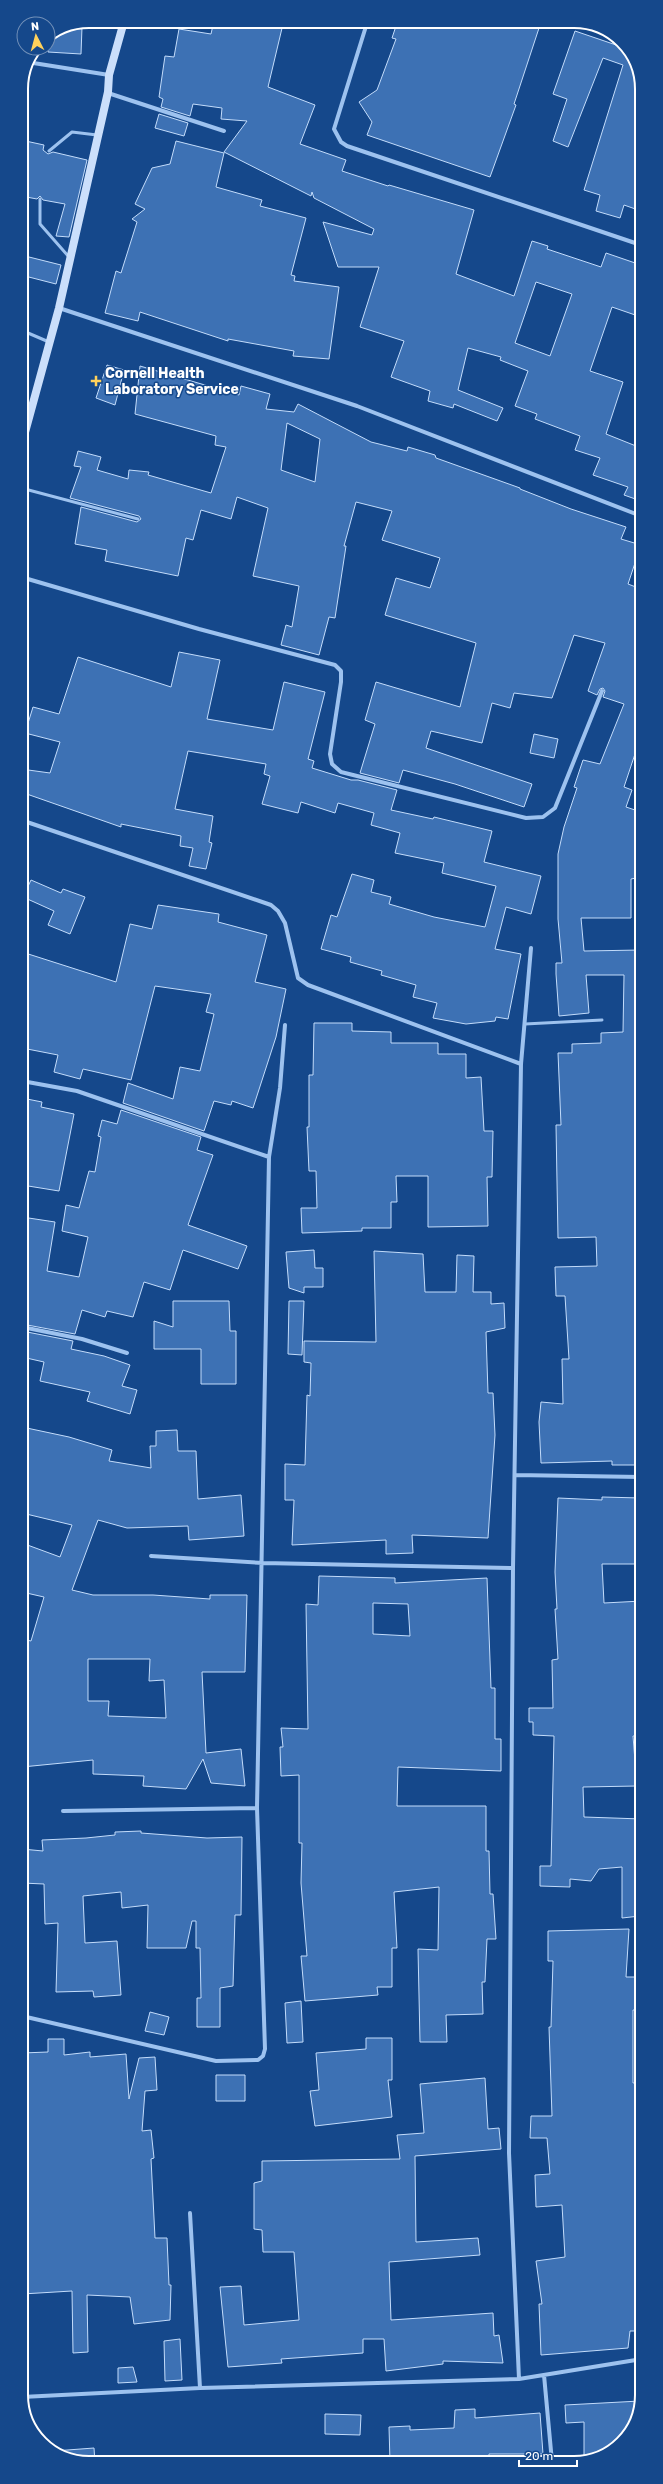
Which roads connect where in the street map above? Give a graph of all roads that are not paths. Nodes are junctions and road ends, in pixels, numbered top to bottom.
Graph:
1 (122, 28) edge
2 (365, 28) edge
3 (34, 63) edge
4 (109, 75) junction
5 (108, 92) junction
6 (224, 131) dead end
7 (98, 135) junction
8 (49, 151) dead end
9 (40, 199) dead end
10 (635, 243) edge
11 (70, 259) junction
12 (59, 308) junction
13 (28, 333) edge
14 (50, 342) junction
15 (28, 422) edge
16 (28, 490) edge
17 (635, 514) edge
18 (138, 519) dead end
19 (28, 578) edge
20 (602, 691) dead end
21 (28, 822) edge
22 (532, 948) dead end
23 (602, 1020) dead end
24 (525, 1024) junction
25 (284, 1025) dead end
26 (521, 1064) junction
27 (28, 1082) edge
28 (269, 1156) junction
29 (28, 1328) edge
30 (127, 1353) dead end
31 (515, 1475) junction
32 (635, 1477) edge
33 (151, 1556) dead end
34 (263, 1563) junction
35 (512, 1568) junction
36 (257, 1808) junction
37 (63, 1812) dead end
38 (28, 2017) edge
39 (190, 2213) dead end
40 (635, 2360) edge
41 (544, 2375) junction
42 (518, 2379) junction
43 (200, 2388) junction
44 (28, 2397) edge
45 (551, 2456) edge

1 - 4 main road
2 - 10 street
3 - 4 street
4 - 5 main road
5 - 6 street
5 - 7 main road
7 - 8 lane
7 - 11 main road
9 - 11 lane
11 - 12 main road
12 - 14 main road
12 - 17 street
13 - 14 lane
14 - 15 main road
16 - 18 lane
19 - 20 street
21 - 26 street
22 - 24 street
23 - 24 lane
24 - 26 street
25 - 28 street
26 - 31 street
27 - 28 street
28 - 34 street
29 - 30 street
31 - 32 street
31 - 35 street
33 - 34 street
34 - 35 street
34 - 36 street
35 - 42 street
36 - 37 street
36 - 38 street
39 - 43 street
40 - 41 street
41 - 42 street
41 - 45 street
42 - 43 street
43 - 44 street

